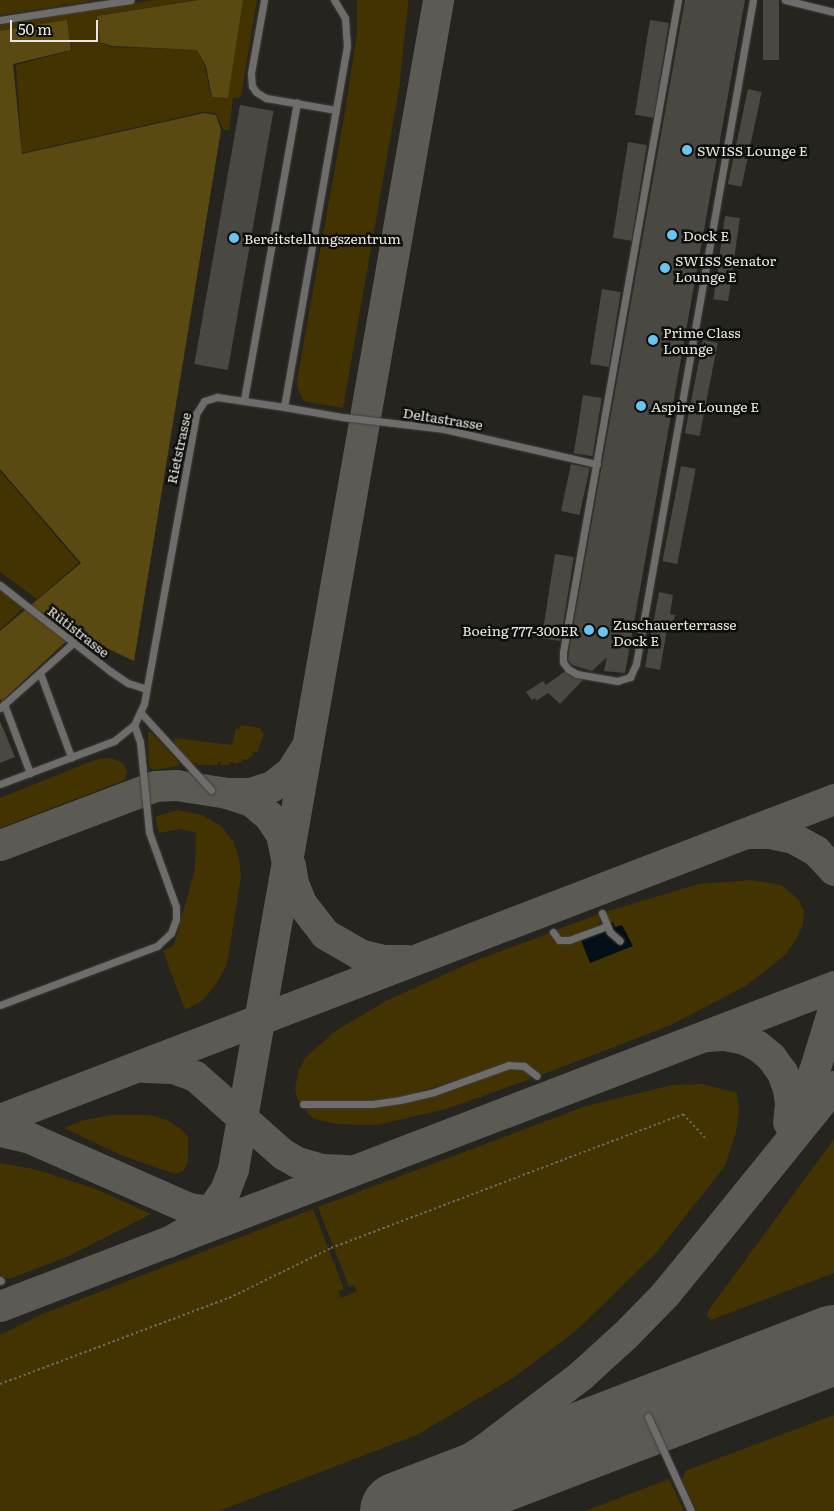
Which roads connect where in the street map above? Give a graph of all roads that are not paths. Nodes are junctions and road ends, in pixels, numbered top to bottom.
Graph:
1 (130, 0) edge
2 (264, 0) edge
3 (334, 0) edge
4 (678, 0) edge
5 (753, 0) edge
6 (785, 0) edge
7 (834, 12) edge
8 (0, 20) edge
9 (297, 103) junction
10 (336, 110) junction
11 (244, 400) junction
12 (284, 407) junction
13 (597, 464) junction
14 (0, 585) edge
15 (74, 642) junction
16 (40, 673) junction
17 (146, 689) junction
18 (2, 706) edge
19 (141, 713) junction
20 (134, 725) junction
21 (71, 757) junction
22 (30, 773) junction
23 (0, 784) edge
24 (211, 790) dead end
25 (602, 913) dead end
26 (607, 926) junction
27 (553, 932) dead end
28 (620, 941) dead end
29 (0, 1005) edge
30 (537, 1076) dead end
31 (303, 1104) dead end
32 (648, 1417) dead end
33 (690, 1511) edge

1 - 8 lane
2 - 9 lane
3 - 10 lane
4 - 13 lane
5 - 13 lane
6 - 7 lane
9 - 10 lane
9 - 11 lane
10 - 12 lane
11 - 12 lane, Rietstrasse
11 - 17 lane, Rietstrasse
12 - 13 lane, Deltastrasse
14 - 15 lane, Rütistrasse
15 - 16 lane
15 - 17 lane, Rütistrasse
16 - 18 lane
16 - 21 lane
17 - 19 lane, Rietstrasse
18 - 22 lane
19 - 20 lane, Rietstrasse
19 - 24 lane
20 - 21 lane, Rietstrasse
20 - 29 lane
21 - 22 lane, Rietstrasse
22 - 23 lane, Rietstrasse
25 - 26 lane
26 - 27 lane
26 - 28 lane
30 - 31 lane
32 - 33 lane

